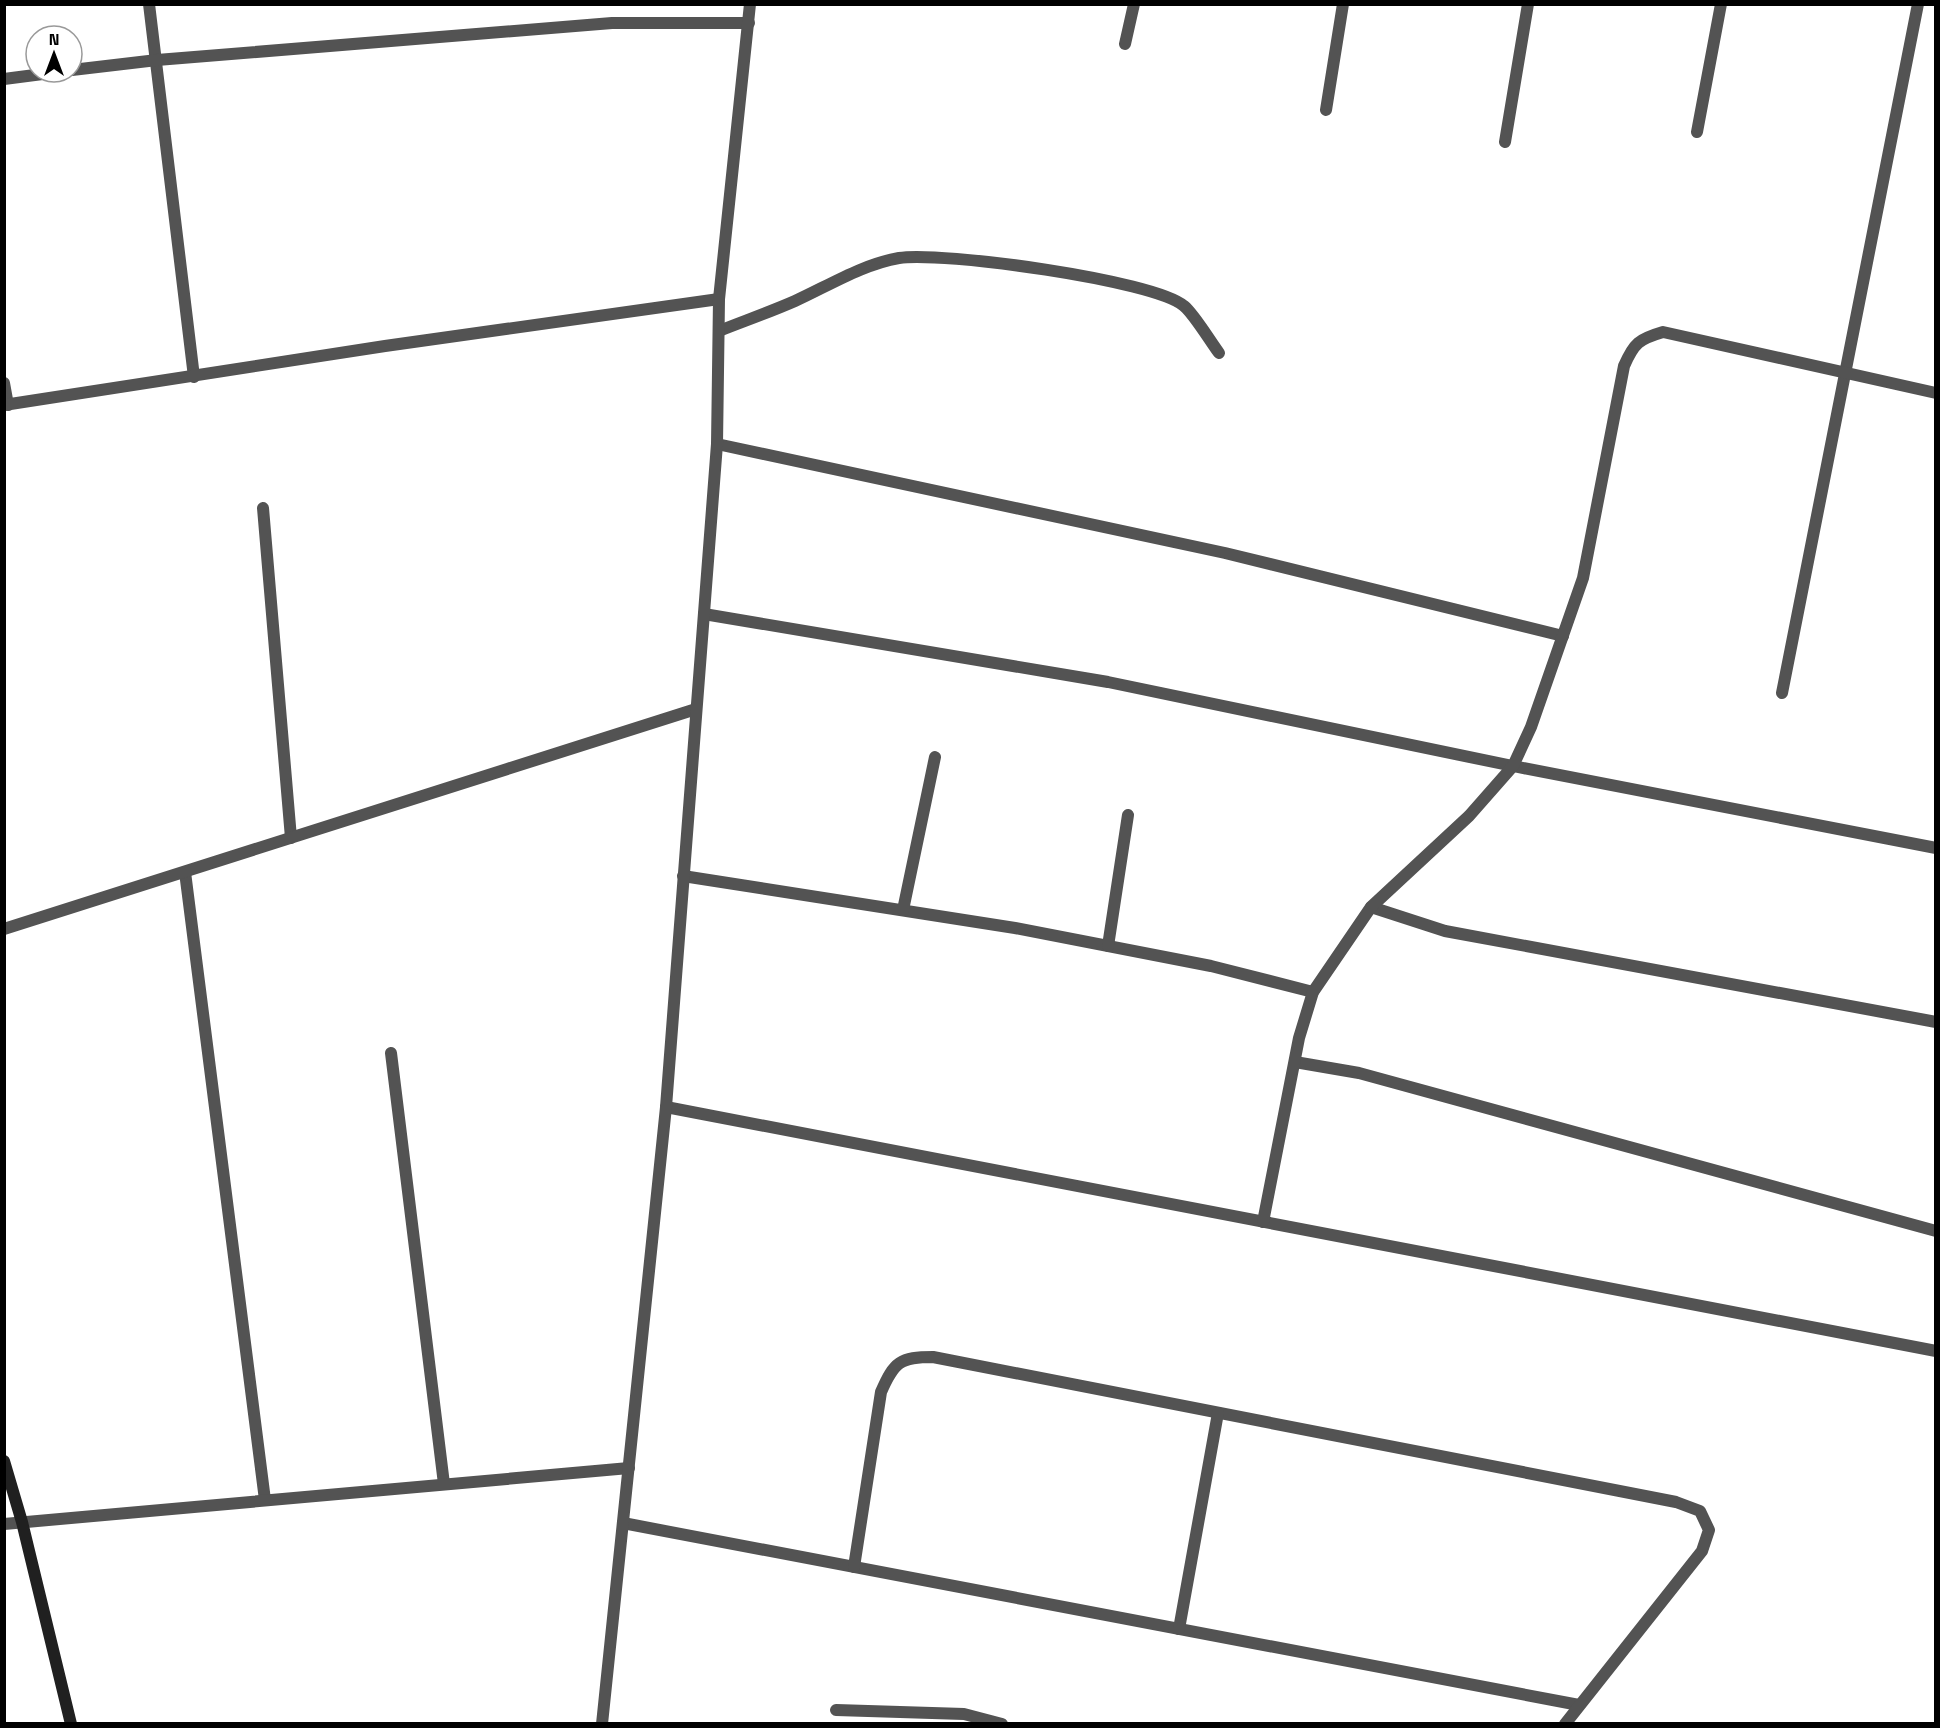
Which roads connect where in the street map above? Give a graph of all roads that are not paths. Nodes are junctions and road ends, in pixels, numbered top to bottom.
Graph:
1 (149, 4) edge
2 (750, 4) edge
3 (1134, 4) edge
4 (1343, 4) edge
5 (1528, 4) edge
6 (1720, 4) edge
7 (1918, 4) edge
8 (749, 23) junction
9 (1125, 44) dead end
10 (157, 60) junction
11 (84, 69) edge
12 (24, 76) edge
13 (4, 79) edge
14 (1326, 110) dead end
15 (1697, 132) dead end
16 (1505, 142) dead end
17 (719, 299) junction
18 (718, 331) junction
19 (1219, 353) dead end
20 (1845, 373) junction
21 (194, 377) junction
22 (4, 383) edge
23 (1935, 393) edge
24 (6, 405) edge
25 (717, 444) junction
26 (263, 508) dead end
27 (704, 614) junction
28 (1563, 636) junction
29 (1782, 693) dead end
30 (696, 709) junction
31 (935, 757) dead end
32 (1514, 766) junction
33 (1128, 815) dead end
34 (291, 838) junction
35 (1935, 848) edge
36 (185, 872) junction
37 (683, 876) junction
38 (1371, 907) junction
39 (903, 910) junction
40 (4, 929) edge
41 (1108, 946) junction
42 (1313, 992) junction
43 (1935, 1022) edge
44 (391, 1053) dead end
45 (1295, 1062) junction
46 (666, 1107) junction
47 (1263, 1222) junction
48 (1935, 1231) edge
49 (1935, 1351) edge
50 (1218, 1413) junction
51 (4, 1461) edge
52 (628, 1468) junction
53 (444, 1484) junction
54 (265, 1500) junction
55 (22, 1522) junction
56 (623, 1523) junction
57 (4, 1524) edge
58 (854, 1567) junction
59 (1179, 1629) junction
60 (1579, 1705) junction
61 (836, 1710) dead end
62 (71, 1724) edge
63 (602, 1724) edge
64 (1002, 1724) edge
65 (1565, 1724) edge

1 - 10 street
2 - 8 street
3 - 9 street
4 - 14 street
5 - 16 street
6 - 15 street
7 - 20 street
8 - 10 street
8 - 17 street
10 - 11 street
10 - 21 street
12 - 13 street
17 - 18 street
17 - 21 street
18 - 19 street
18 - 25 street
20 - 23 street
20 - 28 street
20 - 29 street
21 - 24 street
22 - 24 street
25 - 27 street
25 - 28 street
26 - 34 street
27 - 30 street
27 - 32 street
28 - 32 street
30 - 34 street
30 - 37 street
31 - 39 street
32 - 35 street
32 - 38 street
33 - 41 street
34 - 36 street
36 - 40 street
36 - 54 street
37 - 39 street
37 - 46 street
38 - 42 street
38 - 43 street
39 - 41 street
41 - 42 street
42 - 45 street
44 - 53 street
45 - 47 street
45 - 48 street
46 - 47 street
46 - 52 street
47 - 49 street
50 - 58 street
50 - 59 street
50 - 60 street
51 - 55 main road
52 - 53 street
52 - 56 street
53 - 54 street
54 - 55 street
55 - 57 street
55 - 62 main road
56 - 58 street
56 - 63 street
58 - 59 street
59 - 60 street
60 - 65 street
61 - 64 street

